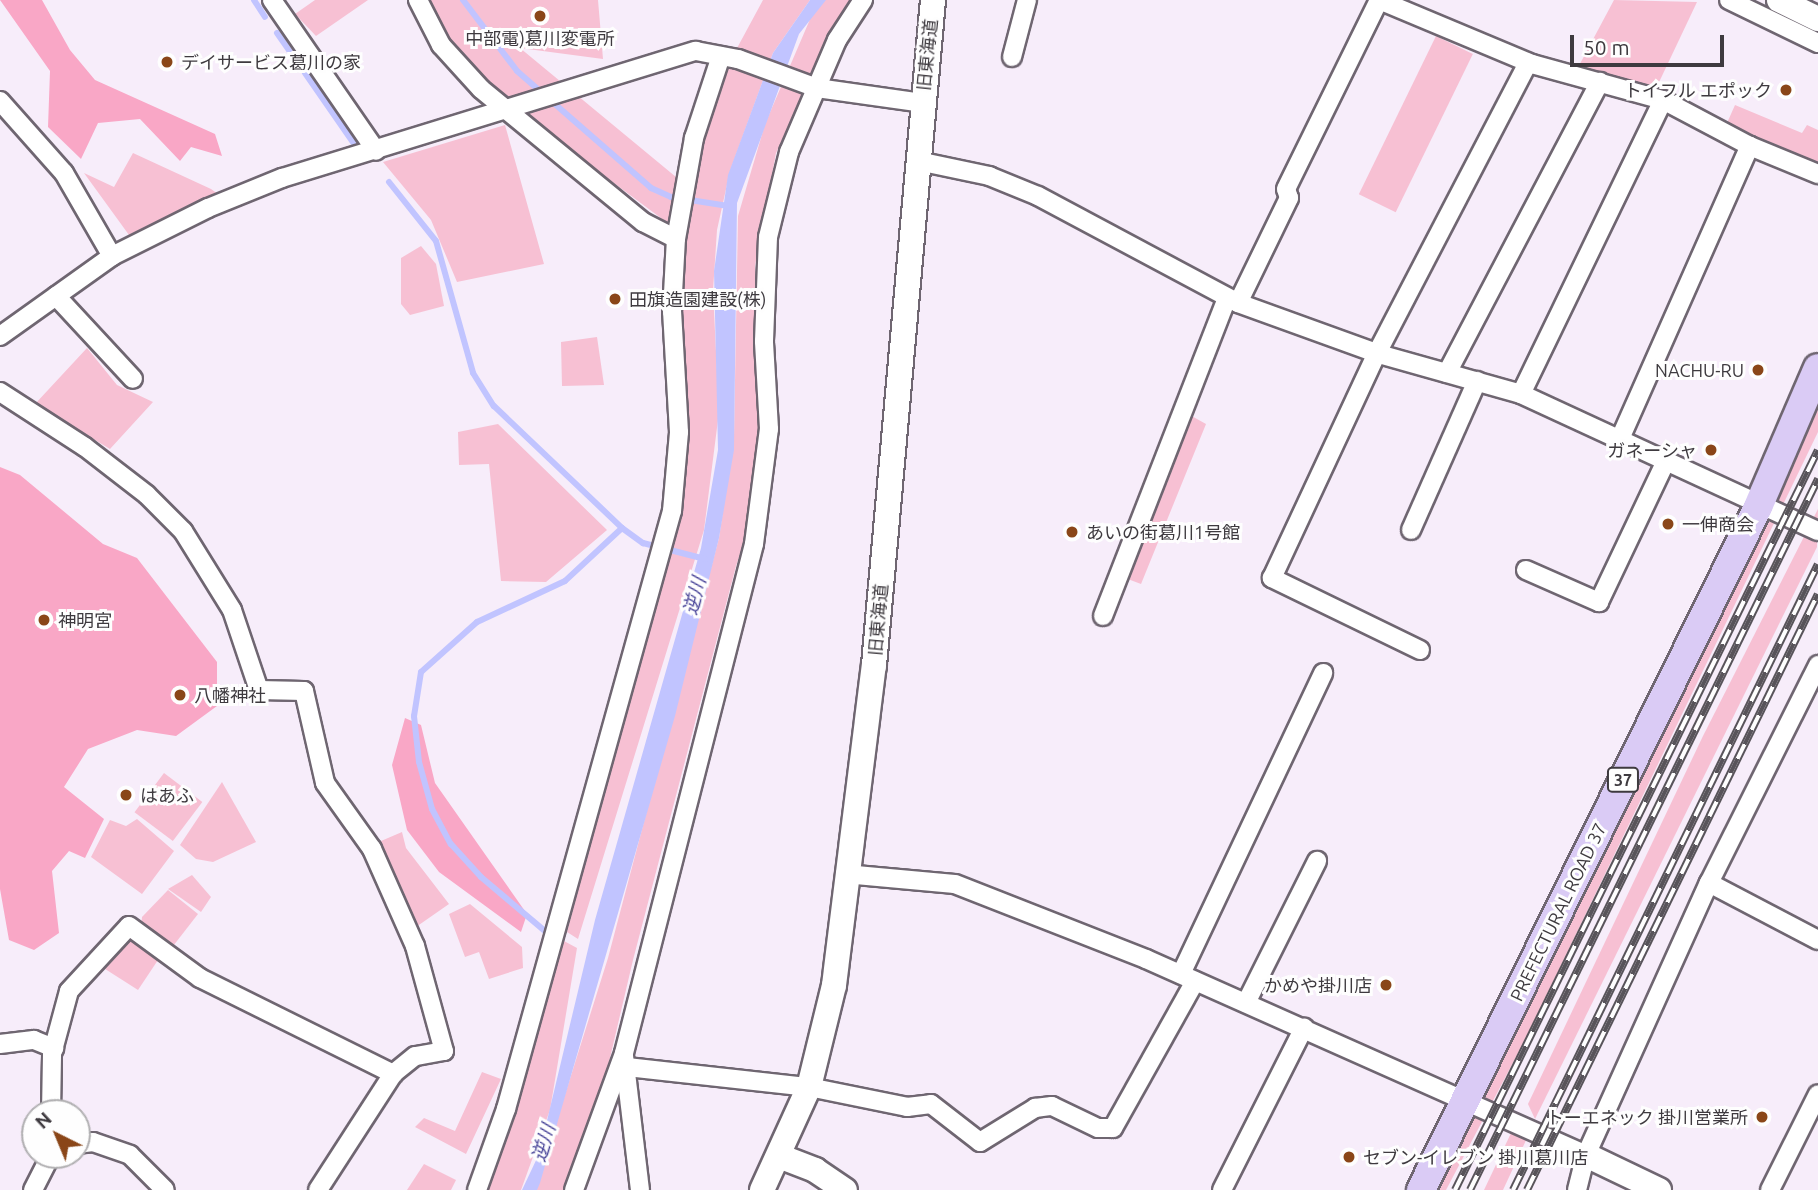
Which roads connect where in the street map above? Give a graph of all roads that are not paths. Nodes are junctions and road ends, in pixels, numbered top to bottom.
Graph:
1 (272, 0) edge
2 (418, 0) edge
3 (863, 0) edge
4 (933, 0) edge
5 (1027, 0) edge
6 (1379, 0) edge
7 (1729, 0) edge
8 (1779, 0) edge
9 (1818, 19) edge
10 (1818, 43) edge
11 (729, 57) junction
12 (1012, 57) dead end
13 (1528, 63) junction
14 (1600, 82) junction
15 (811, 86) junction
16 (1663, 100) junction
17 (0, 101) edge
18 (922, 103) junction
19 (506, 111) junction
20 (1750, 146) junction
21 (376, 151) junction
22 (918, 161) junction
23 (1818, 174) edge
24 (676, 239) junction
25 (112, 256) junction
26 (56, 296) junction
27 (1232, 301) junction
28 (0, 336) edge
29 (1377, 353) junction
30 (1818, 368) edge
31 (1447, 373) junction
32 (133, 379) dead end
33 (1477, 381) junction
34 (0, 392) edge
35 (1521, 394) junction
36 (1619, 441) junction
37 (1665, 463) junction
38 (1758, 507) junction
39 (1411, 530) dead end
40 (1818, 531) edge
41 (1526, 570) dead end
42 (1103, 616) dead end
43 (1420, 650) dead end
44 (1818, 665) edge
45 (1323, 673) dead end
46 (1317, 861) dead end
47 (845, 874) junction
48 (1709, 883) junction
49 (1818, 940) edge
50 (1188, 977) junction
51 (1246, 1003) junction
52 (1304, 1028) junction
53 (0, 1044) edge
54 (54, 1048) junction
55 (625, 1060) junction
56 (393, 1074) junction
57 (809, 1087) junction
58 (1818, 1094) edge
59 (52, 1099) edge
60 (1465, 1100) junction
61 (91, 1142) edge
62 (1586, 1155) junction
63 (779, 1156) junction
64 (44, 1169) edge
65 (835, 1187) edge
66 (33, 1190) edge
67 (165, 1190) edge
68 (318, 1190) edge
69 (477, 1190) edge
70 (574, 1190) edge
71 (640, 1190) edge
72 (762, 1190) edge
73 (1222, 1190) edge
74 (1421, 1190) edge
75 (1577, 1190) edge
76 (1659, 1190) edge
77 (1770, 1190) edge

1 - 21 street
2 - 19 street
3 - 15 street
4 - 18 street, 旧東海道
5 - 12 street
6 - 13 street
6 - 27 street
7 - 10 street
8 - 9 street
11 - 15 street
11 - 19 street
11 - 24 street
13 - 14 street
13 - 29 street
14 - 16 street
14 - 31 street
15 - 18 street
15 - 55 street
16 - 20 street
16 - 35 street
17 - 25 street
18 - 22 street, 旧東海道
19 - 21 street
19 - 24 street
20 - 23 street
20 - 36 street
21 - 25 street
22 - 27 street
22 - 47 street, 旧東海道
24 - 69 street
25 - 26 street
26 - 28 street
26 - 32 street
27 - 29 street
27 - 42 street
29 - 31 street
29 - 43 street
30 - 38 main road, PREFECTURAL ROAD 37 / 37
31 - 33 street
33 - 35 street
33 - 39 street
34 - 56 street
35 - 36 street
36 - 37 street
37 - 38 street
37 - 41 street
38 - 40 street
38 - 60 main road, PREFECTURAL ROAD 37 / 37
44 - 48 street
45 - 50 street
46 - 51 street
47 - 50 street
47 - 57 street, 旧東海道
48 - 49 street
48 - 62 street
50 - 51 street
50 - 57 street
51 - 52 street
52 - 60 street
52 - 73 street
53 - 54 street
54 - 56 street
54 - 59 street
55 - 57 street
55 - 70 street
55 - 71 street
56 - 68 street
57 - 63 street, 旧東海道
58 - 77 street
60 - 62 street
60 - 74 main road, PREFECTURAL ROAD 37 / 37
61 - 67 street
62 - 75 street
62 - 76 street
63 - 65 street
63 - 72 street, 旧東海道
64 - 66 street

